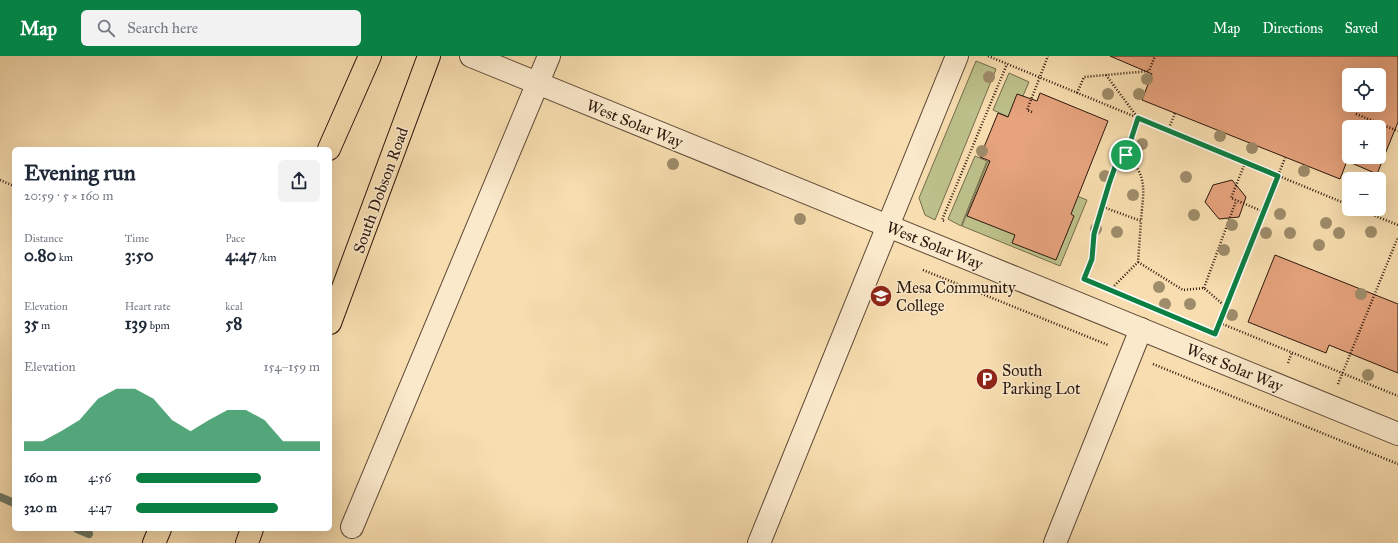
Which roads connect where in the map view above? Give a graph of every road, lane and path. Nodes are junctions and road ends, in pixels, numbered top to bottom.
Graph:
1 (370, 56) edge
2 (429, 56) edge
3 (471, 56) edge
4 (549, 56) edge
5 (957, 56) edge
6 (988, 56) edge
7 (1048, 56) edge
8 (1155, 56) edge
9 (1007, 64) junction
10 (1106, 75) junction
11 (1039, 77) junction
12 (538, 83) junction
13 (1077, 93) junction
14 (1032, 112) dead end
15 (1175, 113) dead end
16 (1356, 114) dead end
17 (1138, 118) junction
18 (1168, 131) junction
19 (1398, 131) edge
20 (330, 147) edge
21 (1126, 155) junction
22 (1285, 158) dead end
23 (1244, 163) junction
24 (1278, 176) junction
25 (0, 180) edge
26 (12, 185) edge
27 (1236, 201) junction
28 (1342, 202) edge
29 (1103, 207) junction
30 (1264, 212) junction
31 (1376, 216) edge
32 (1141, 221) junction
33 (949, 223) dead end
34 (1398, 225) edge
35 (888, 226) junction
36 (1398, 237) edge
37 (1138, 262) junction
38 (923, 270) dead end
39 (1077, 276) dead end
40 (1084, 279) junction
41 (1090, 282) dead end
42 (1104, 288) dead end
43 (1204, 288) junction
44 (1110, 290) junction
45 (1117, 293) dead end
46 (1226, 307) junction
47 (332, 318) edge
48 (1220, 323) junction
49 (1141, 329) junction
50 (1211, 332) dead end
51 (1113, 348) dead end
52 (1292, 352) junction
53 (1149, 362) dead end
54 (1286, 366) dead end
55 (1343, 372) junction
56 (1336, 388) dead end
57 (1398, 396) edge
58 (1398, 434) edge
59 (1398, 464) edge
60 (352, 527) dead end
61 (159, 531) edge
62 (251, 531) edge
63 (154, 543) edge
64 (247, 543) edge
65 (759, 543) edge
66 (1055, 543) edge

1 - 20 main road
2 - 47 main road, South Dobson Road
3 - 12 lane, West Solar Way
4 - 12 lane
5 - 35 lane
6 - 9 path
7 - 11 path
8 - 10 path
9 - 11 path
9 - 33 path
10 - 13 path
10 - 17 path
11 - 13 path
11 - 14 path
12 - 35 lane, West Solar Way
12 - 60 lane
13 - 17 path
15 - 18 path
16 - 19 path
17 - 18 path
17 - 21 path
18 - 23 path
21 - 29 path
21 - 32 path
22 - 24 path
23 - 24 path
23 - 27 path
24 - 28 path
24 - 30 path
25 - 26 path
27 - 30 path
27 - 43 path
29 - 32 path
29 - 40 path
30 - 46 path
31 - 34 path
32 - 37 path
35 - 49 lane, West Solar Way
35 - 65 lane
36 - 55 path
37 - 43 path
37 - 44 path
38 - 51 path
39 - 40 path
40 - 41 path
42 - 44 path
43 - 46 path
44 - 45 path
46 - 48 path
48 - 50 path
48 - 52 path
49 - 58 lane, West Solar Way
49 - 66 lane
52 - 54 path
52 - 55 path
53 - 59 path
55 - 56 path
55 - 57 path
61 - 63 main road
62 - 64 main road

